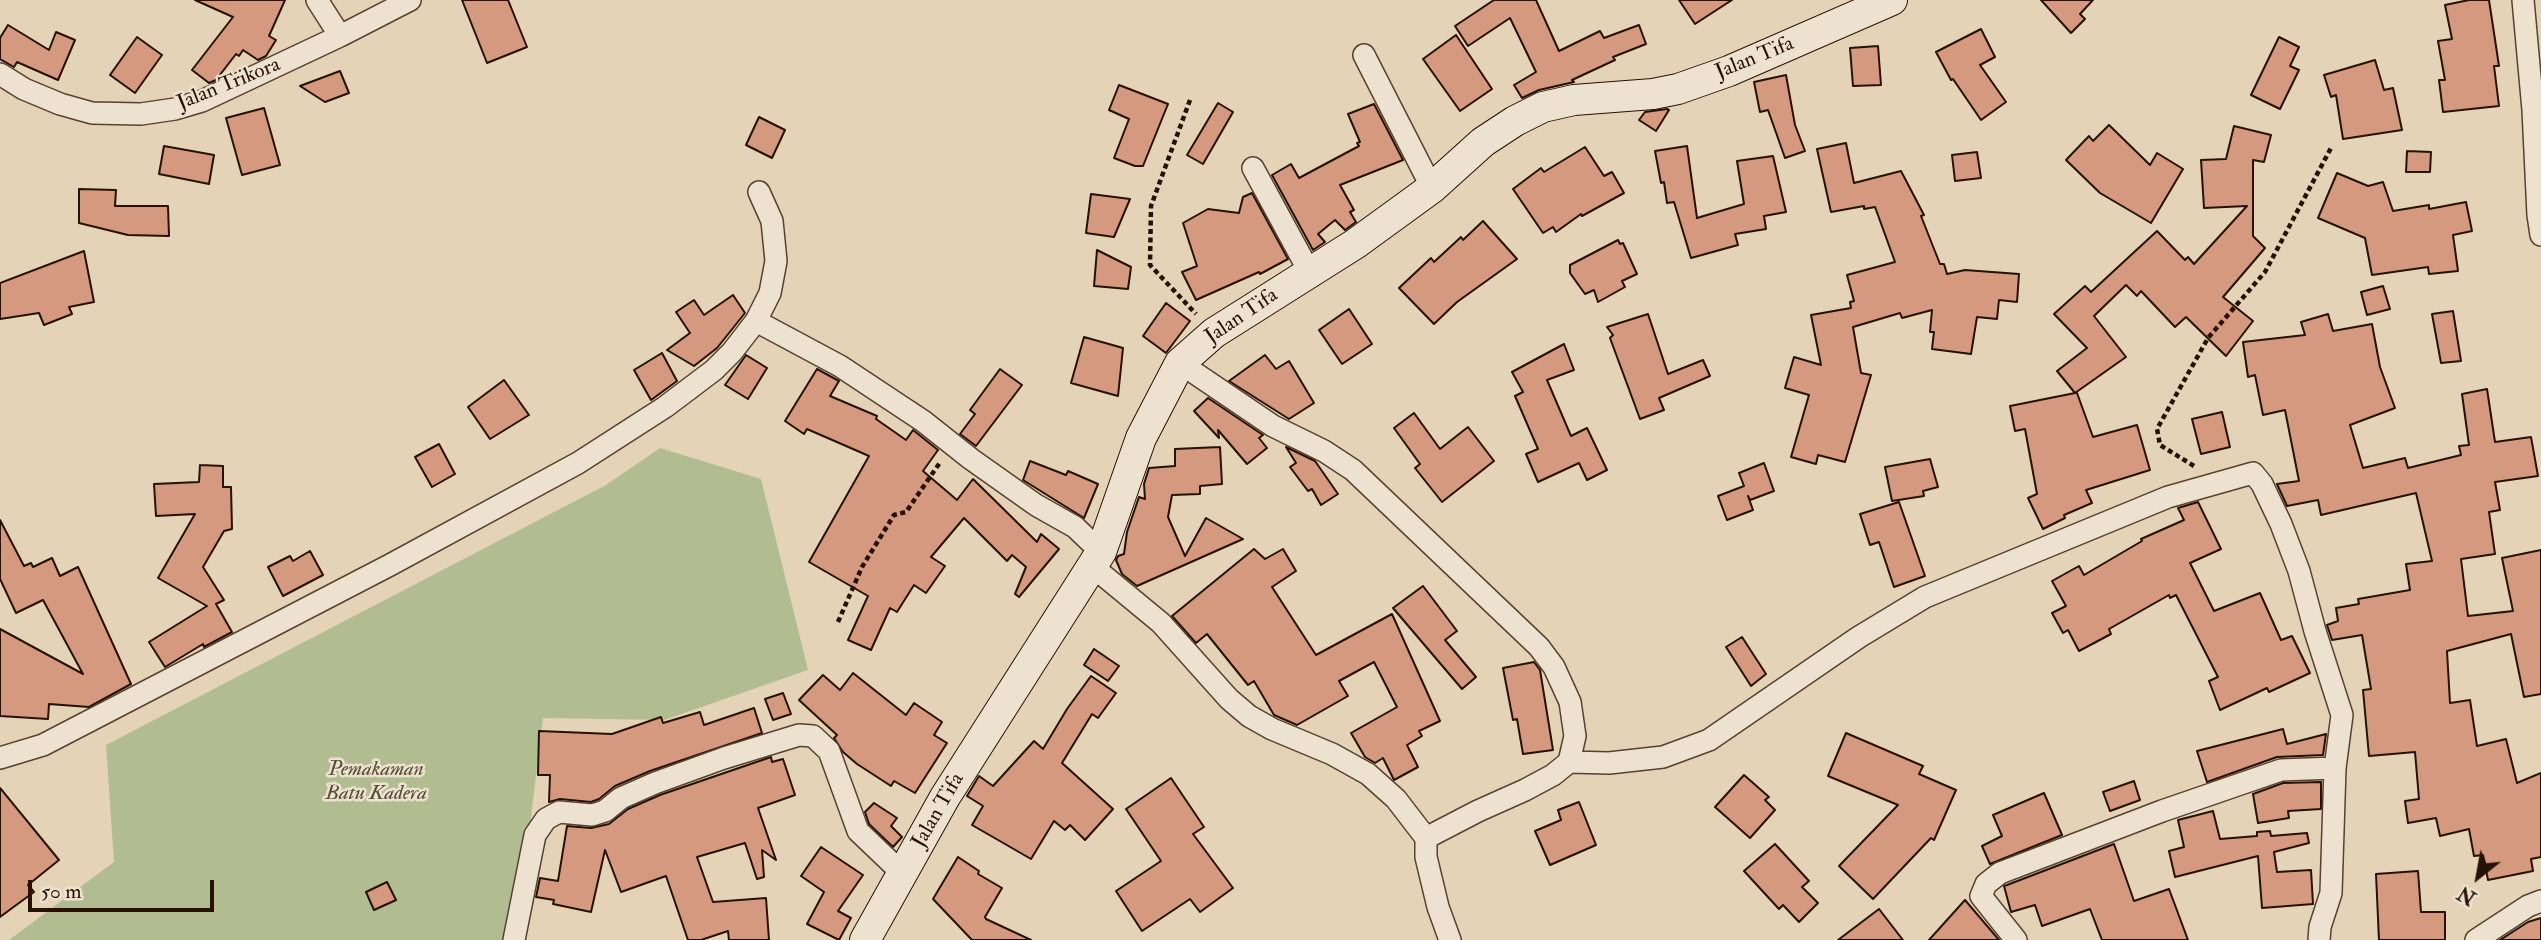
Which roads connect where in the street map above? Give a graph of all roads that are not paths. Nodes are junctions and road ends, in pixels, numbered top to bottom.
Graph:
1 (317, 0) edge
2 (410, 0) edge
3 (1892, 0) edge
4 (2523, 0) edge
5 (340, 36) junction
6 (1364, 55) dead end
7 (0, 74) edge
8 (1253, 168) dead end
9 (1432, 188) junction
10 (759, 192) dead end
11 (2541, 235) edge
12 (1310, 273) junction
13 (756, 321) junction
14 (1180, 363) junction
15 (1096, 559) junction
16 (0, 758) edge
17 (1569, 762) junction
18 (2335, 768) junction
19 (1426, 838) junction
20 (902, 873) junction
21 (2541, 901) edge
22 (514, 940) edge
23 (865, 940) edge
24 (1450, 940) edge
25 (2017, 940) edge
26 (2319, 940) edge
27 (2476, 940) edge

1 - 5 street
2 - 5 street, Jalan Trikora
3 - 9 street, Jalan Tifa
4 - 11 street
5 - 7 street, Jalan Trikora
6 - 9 street
8 - 12 street
9 - 12 street, Jalan Tifa
10 - 13 street
12 - 14 street, Jalan Tifa
13 - 15 street
13 - 16 street
14 - 15 street, Jalan Tifa
14 - 17 street
15 - 19 street
15 - 20 street, Jalan Tifa
17 - 18 street
17 - 19 street
18 - 25 street
18 - 26 street
19 - 24 street
20 - 22 street
20 - 23 street, Jalan Tifa
21 - 27 street

